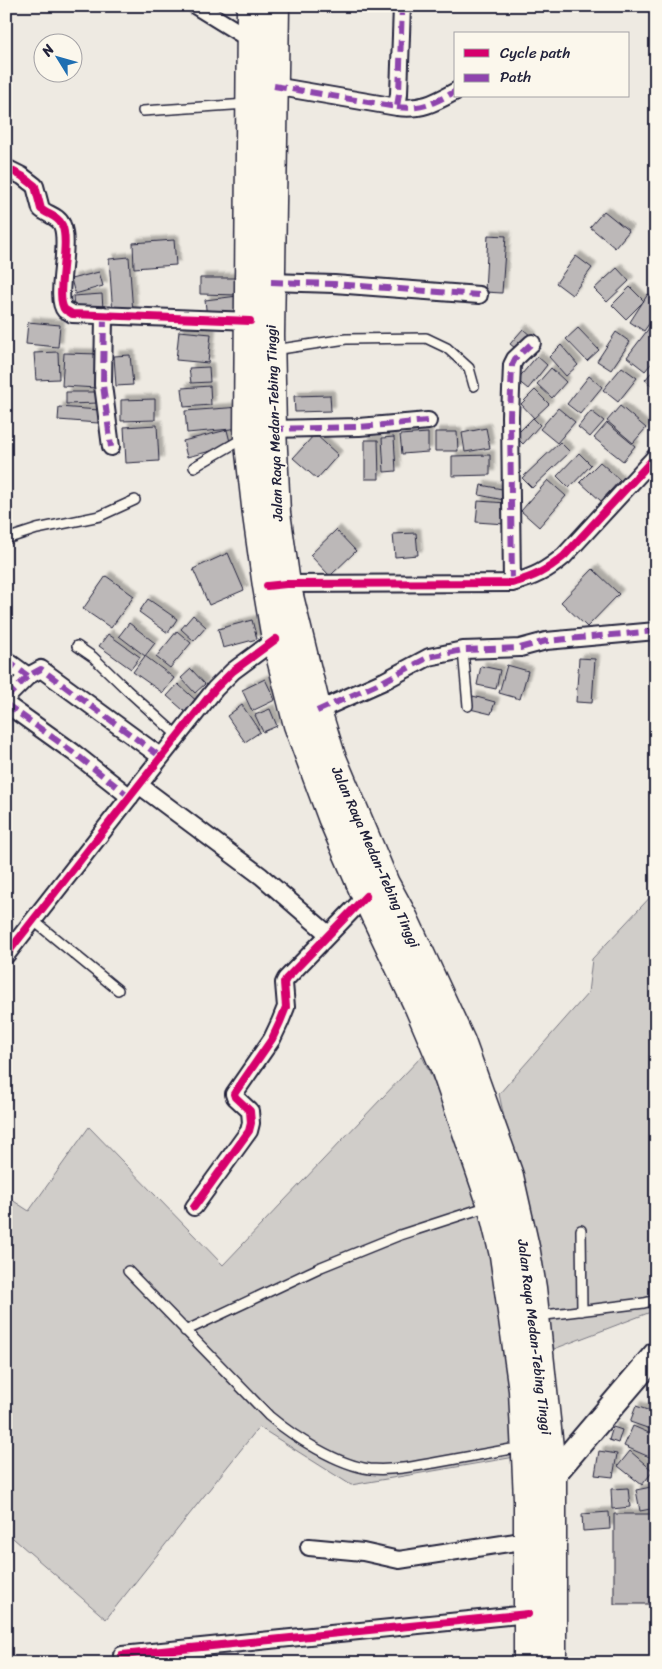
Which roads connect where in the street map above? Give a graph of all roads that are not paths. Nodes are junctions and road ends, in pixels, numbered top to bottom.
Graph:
1 (196, 6) edge
2 (252, 6) edge
3 (275, 6) edge
4 (402, 6) edge
5 (251, 40) junction
6 (274, 86) junction
7 (454, 92) edge
8 (251, 104) junction
9 (397, 107) junction
10 (143, 111) dead end
11 (6, 168) edge
12 (271, 282) junction
13 (479, 295) dead end
14 (104, 316) junction
15 (250, 321) junction
16 (532, 343) dead end
17 (270, 351) junction
18 (474, 386) dead end
19 (428, 422) dead end
20 (260, 432) junction
21 (111, 448) dead end
22 (656, 456) edge
23 (194, 467) dead end
24 (135, 500) dead end
25 (6, 539) edge
26 (512, 583) junction
27 (276, 585) junction
28 (656, 631) edge
29 (276, 639) junction
30 (77, 646) dead end
31 (463, 650) junction
32 (6, 660) edge
33 (28, 676) junction
34 (6, 698) edge
35 (6, 704) edge
36 (468, 706) dead end
37 (317, 711) junction
38 (179, 737) junction
39 (162, 757) junction
40 (134, 791) junction
41 (366, 896) junction
42 (34, 920) junction
43 (328, 934) junction
44 (6, 955) edge
45 (118, 990) dead end
46 (492, 1206) junction
47 (194, 1207) dead end
48 (581, 1230) dead end
49 (128, 1271) dead end
50 (656, 1300) edge
51 (582, 1311) junction
52 (535, 1317) junction
53 (184, 1331) junction
54 (656, 1354) edge
55 (527, 1446) junction
56 (552, 1476) junction
57 (528, 1540) junction
58 (309, 1547) dead end
59 (528, 1614) junction
60 (122, 1656) dead end
61 (528, 1663) edge
62 (552, 1663) edge

1 - 5 street
2 - 5 highway, Jalan Raya Medan-Tebing Tinggi
3 - 6 highway, Jalan Raya Medan-Tebing Tinggi
4 - 9 street
5 - 8 highway, Jalan Raya Medan-Tebing Tinggi
6 - 9 street
6 - 12 highway, Jalan Raya Medan-Tebing Tinggi
7 - 9 street
8 - 10 lane
8 - 15 highway, Jalan Raya Medan-Tebing Tinggi
11 - 14 street
12 - 13 street
12 - 17 highway, Jalan Raya Medan-Tebing Tinggi
14 - 15 street
14 - 21 street
15 - 20 highway, Jalan Raya Medan-Tebing Tinggi
16 - 26 street
17 - 18 lane
17 - 20 highway, Jalan Raya Medan-Tebing Tinggi
19 - 20 street
20 - 23 lane
20 - 27 highway, Jalan Raya Medan-Tebing Tinggi
22 - 26 street
24 - 25 lane
26 - 27 street
27 - 29 highway, Jalan Raya Medan-Tebing Tinggi
27 - 37 highway, Jalan Raya Medan-Tebing Tinggi
28 - 31 street
29 - 38 street
29 - 41 highway, Jalan Raya Medan-Tebing Tinggi
30 - 38 lane
31 - 36 lane
31 - 37 street
32 - 33 street
33 - 34 street
33 - 39 street
35 - 40 street
37 - 52 highway, Jalan Raya Medan-Tebing Tinggi
38 - 39 street
39 - 40 street
40 - 42 street
40 - 43 street
41 - 43 street
41 - 46 highway, Jalan Raya Medan-Tebing Tinggi
42 - 44 street
42 - 45 lane
43 - 47 street
46 - 53 lane
46 - 55 highway, Jalan Raya Medan-Tebing Tinggi
48 - 51 lane
49 - 53 lane
50 - 51 lane
51 - 52 lane
52 - 56 highway, Jalan Raya Medan-Tebing Tinggi
53 - 55 lane
54 - 56 street
55 - 57 highway, Jalan Raya Medan-Tebing Tinggi
56 - 62 highway, Jalan Raya Medan-Tebing Tinggi
57 - 58 street
57 - 59 highway, Jalan Raya Medan-Tebing Tinggi
59 - 60 street
59 - 61 highway, Jalan Raya Medan-Tebing Tinggi

